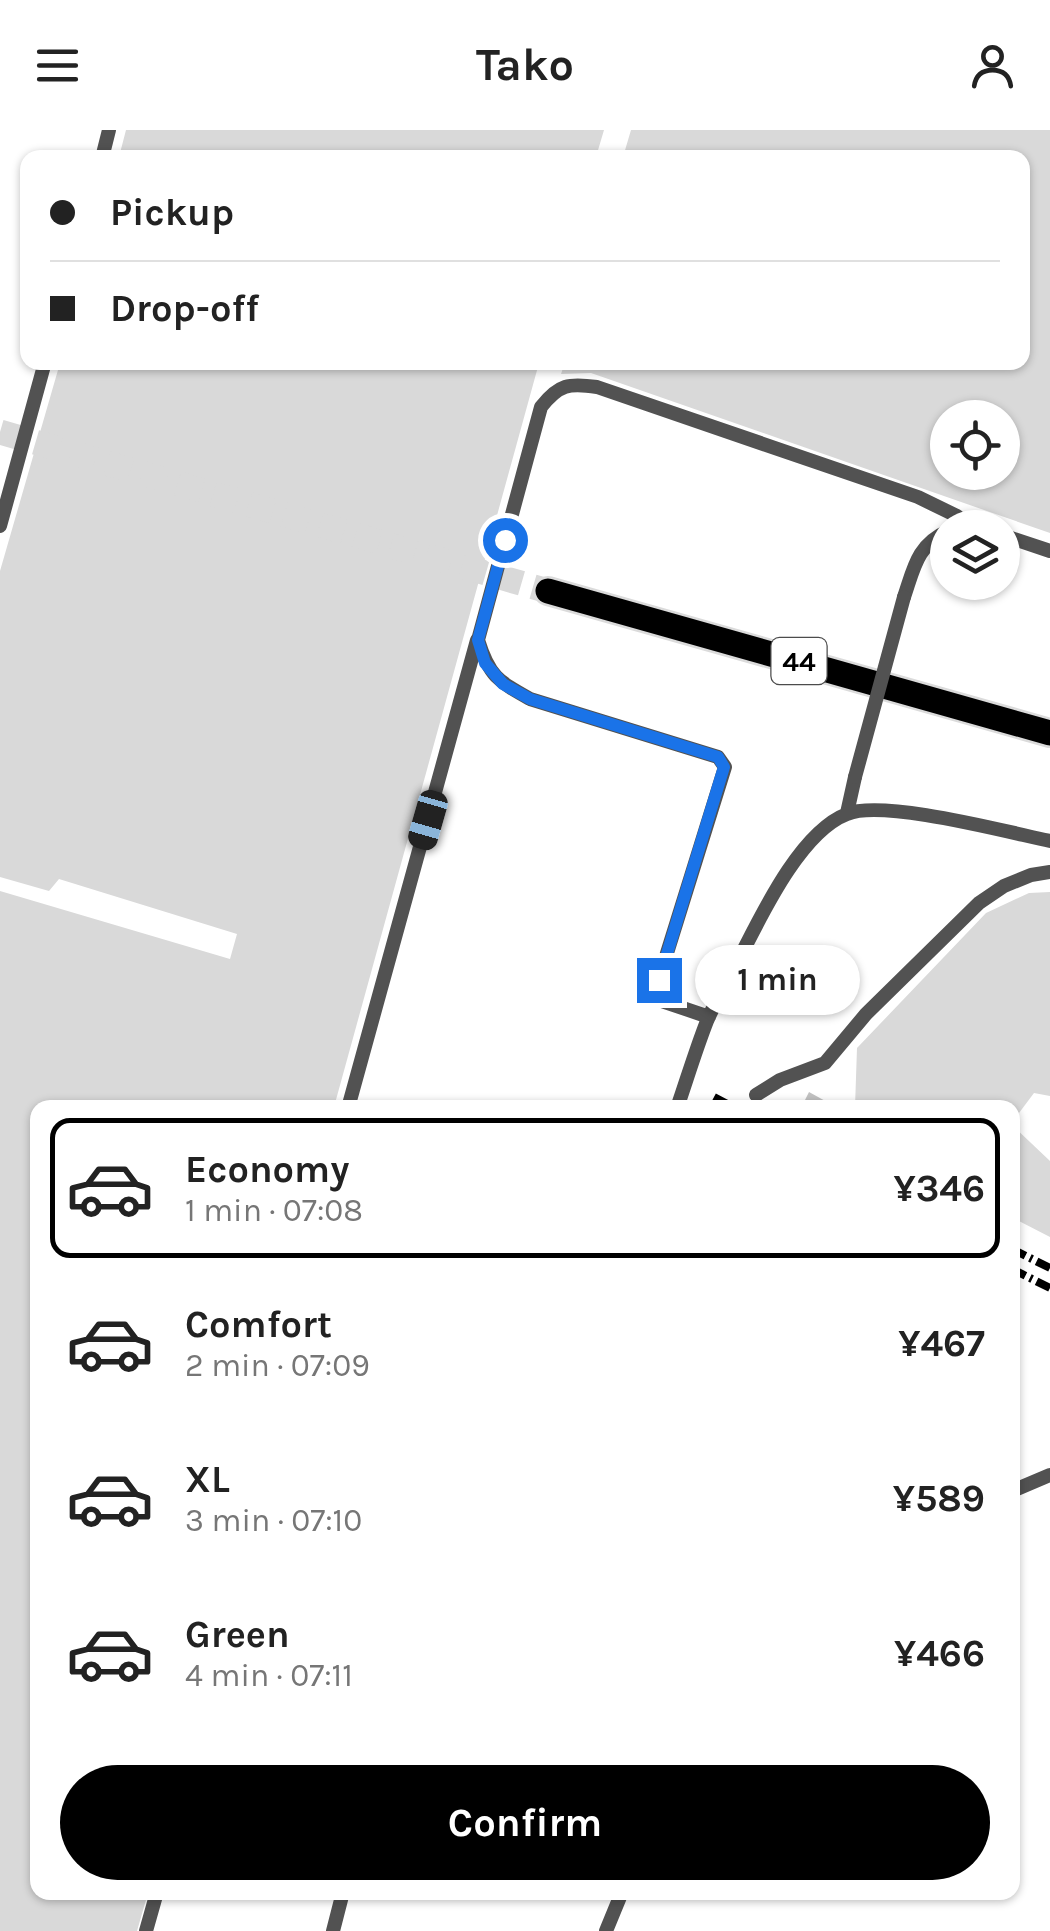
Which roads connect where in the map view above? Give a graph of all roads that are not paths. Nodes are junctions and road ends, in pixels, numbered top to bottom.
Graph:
1 (43, 370) edge
2 (945, 510) edge
3 (0, 526) edge
4 (930, 541) edge
5 (1020, 541) edge
6 (1050, 551) edge
7 (548, 591) tunnel mouth
8 (478, 640) junction
9 (1050, 732) edge
10 (847, 814) junction
11 (1050, 841) edge
12 (1050, 872) edge
13 (709, 1017) junction
14 (756, 1094) dead end
15 (350, 1100) edge
16 (680, 1100) edge
17 (1050, 1475) edge
18 (1020, 1488) edge
19 (156, 1900) edge
20 (342, 1900) edge
21 (619, 1900) edge
22 (146, 1931) edge
23 (333, 1931) edge
24 (606, 1931) edge

1 - 3 lane
2 - 8 lane
4 - 10 lane, bridge
5 - 6 lane
7 - 9 main road, 44
8 - 13 lane
8 - 15 lane
10 - 11 lane
10 - 13 lane
12 - 14 lane
13 - 16 lane
17 - 18 lane
19 - 22 lane
20 - 23 lane
21 - 24 lane

